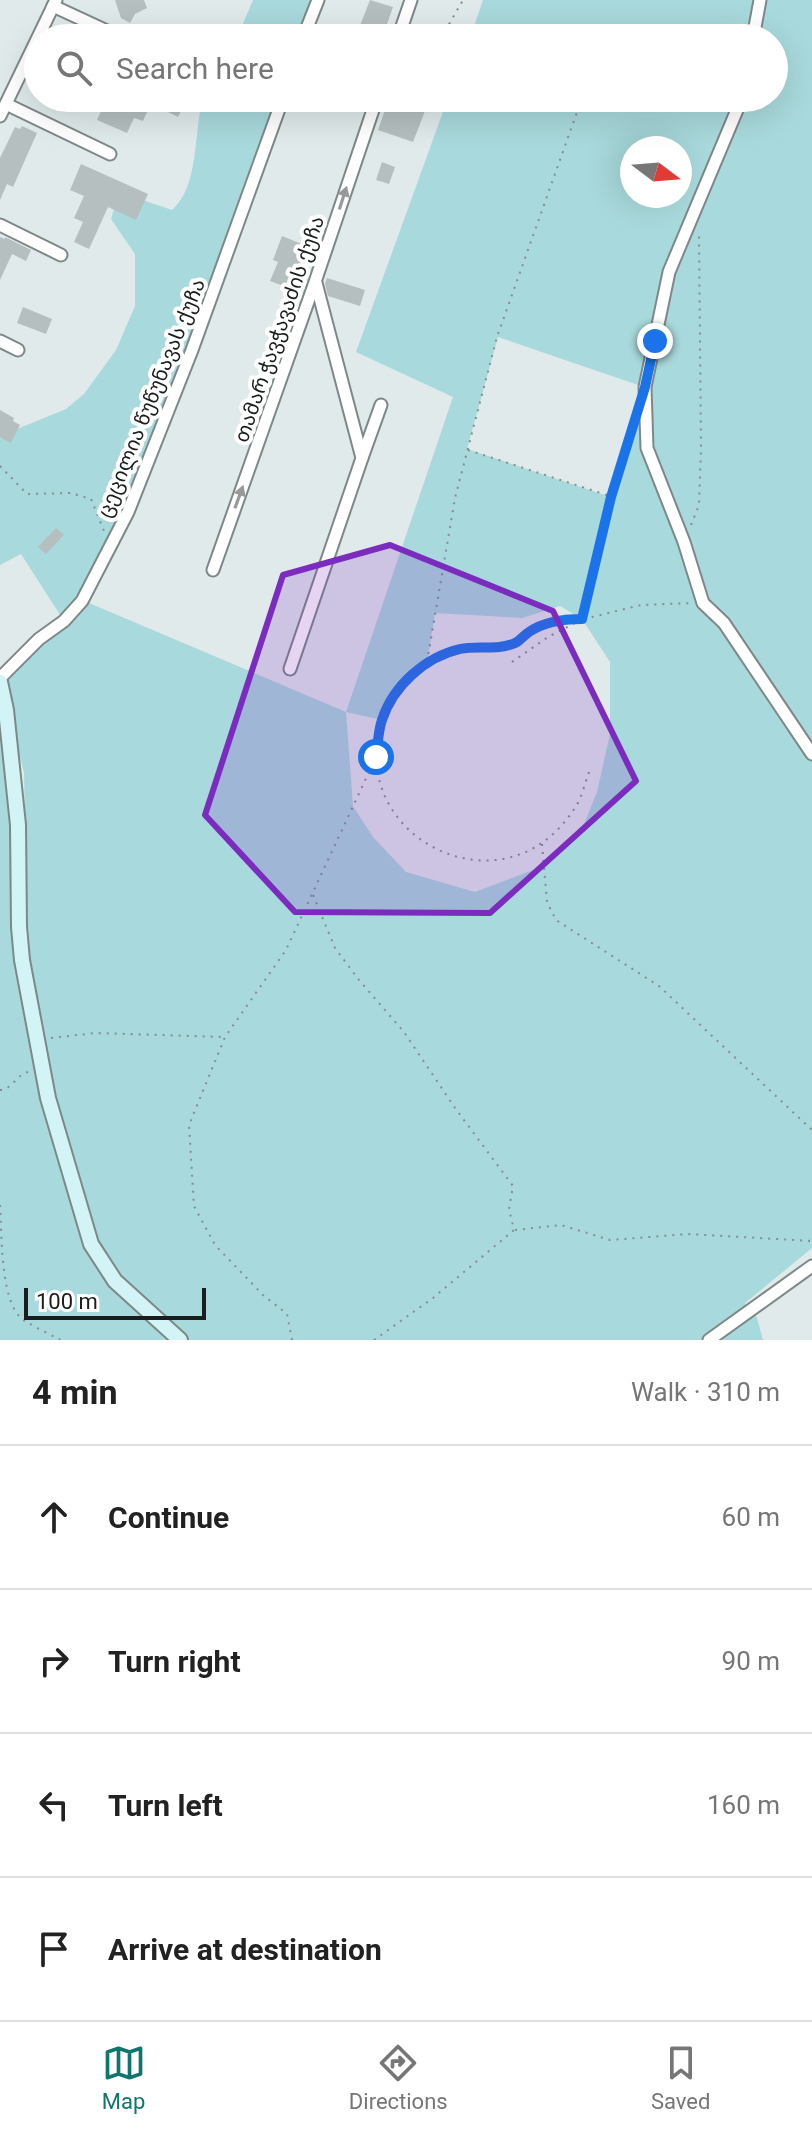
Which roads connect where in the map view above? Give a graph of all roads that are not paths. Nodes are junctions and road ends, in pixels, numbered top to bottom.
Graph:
1 (318, 0) edge
2 (411, 0) edge
3 (760, 0) edge
4 (55, 3) edge
5 (45, 24) edge
6 (95, 24) edge
7 (309, 24) edge
8 (403, 24) edge
9 (756, 24) edge
10 (24, 67) edge
11 (6, 104) junction
12 (278, 112) edge
13 (372, 112) edge
14 (736, 112) edge
15 (0, 116) edge
16 (110, 154) dead end
17 (0, 225) edge
18 (61, 255) dead end
19 (315, 282) junction
20 (0, 341) edge
21 (18, 350) dead end
22 (381, 405) dead end
23 (362, 458) junction
24 (213, 570) dead end
25 (290, 669) dead end
26 (0, 680) edge
27 (812, 754) edge
28 (812, 1266) edge
29 (180, 1340) edge
30 (709, 1340) edge

1 - 7 street
2 - 8 street
3 - 9 street
4 - 5 street
4 - 6 street
10 - 11 street
11 - 15 street
11 - 16 street
12 - 26 street, ცეცილია წუწუნავას ქუჩა
19 -> 13 street, თამარ ჭავჭავაძის ქუჩა
14 - 27 street
17 - 18 street
19 - 23 street
24 -> 19 street, თამარ ჭავჭავაძის ქუჩა
20 - 21 street
22 - 23 street
23 - 25 street
26 - 29 main road
28 - 30 street

